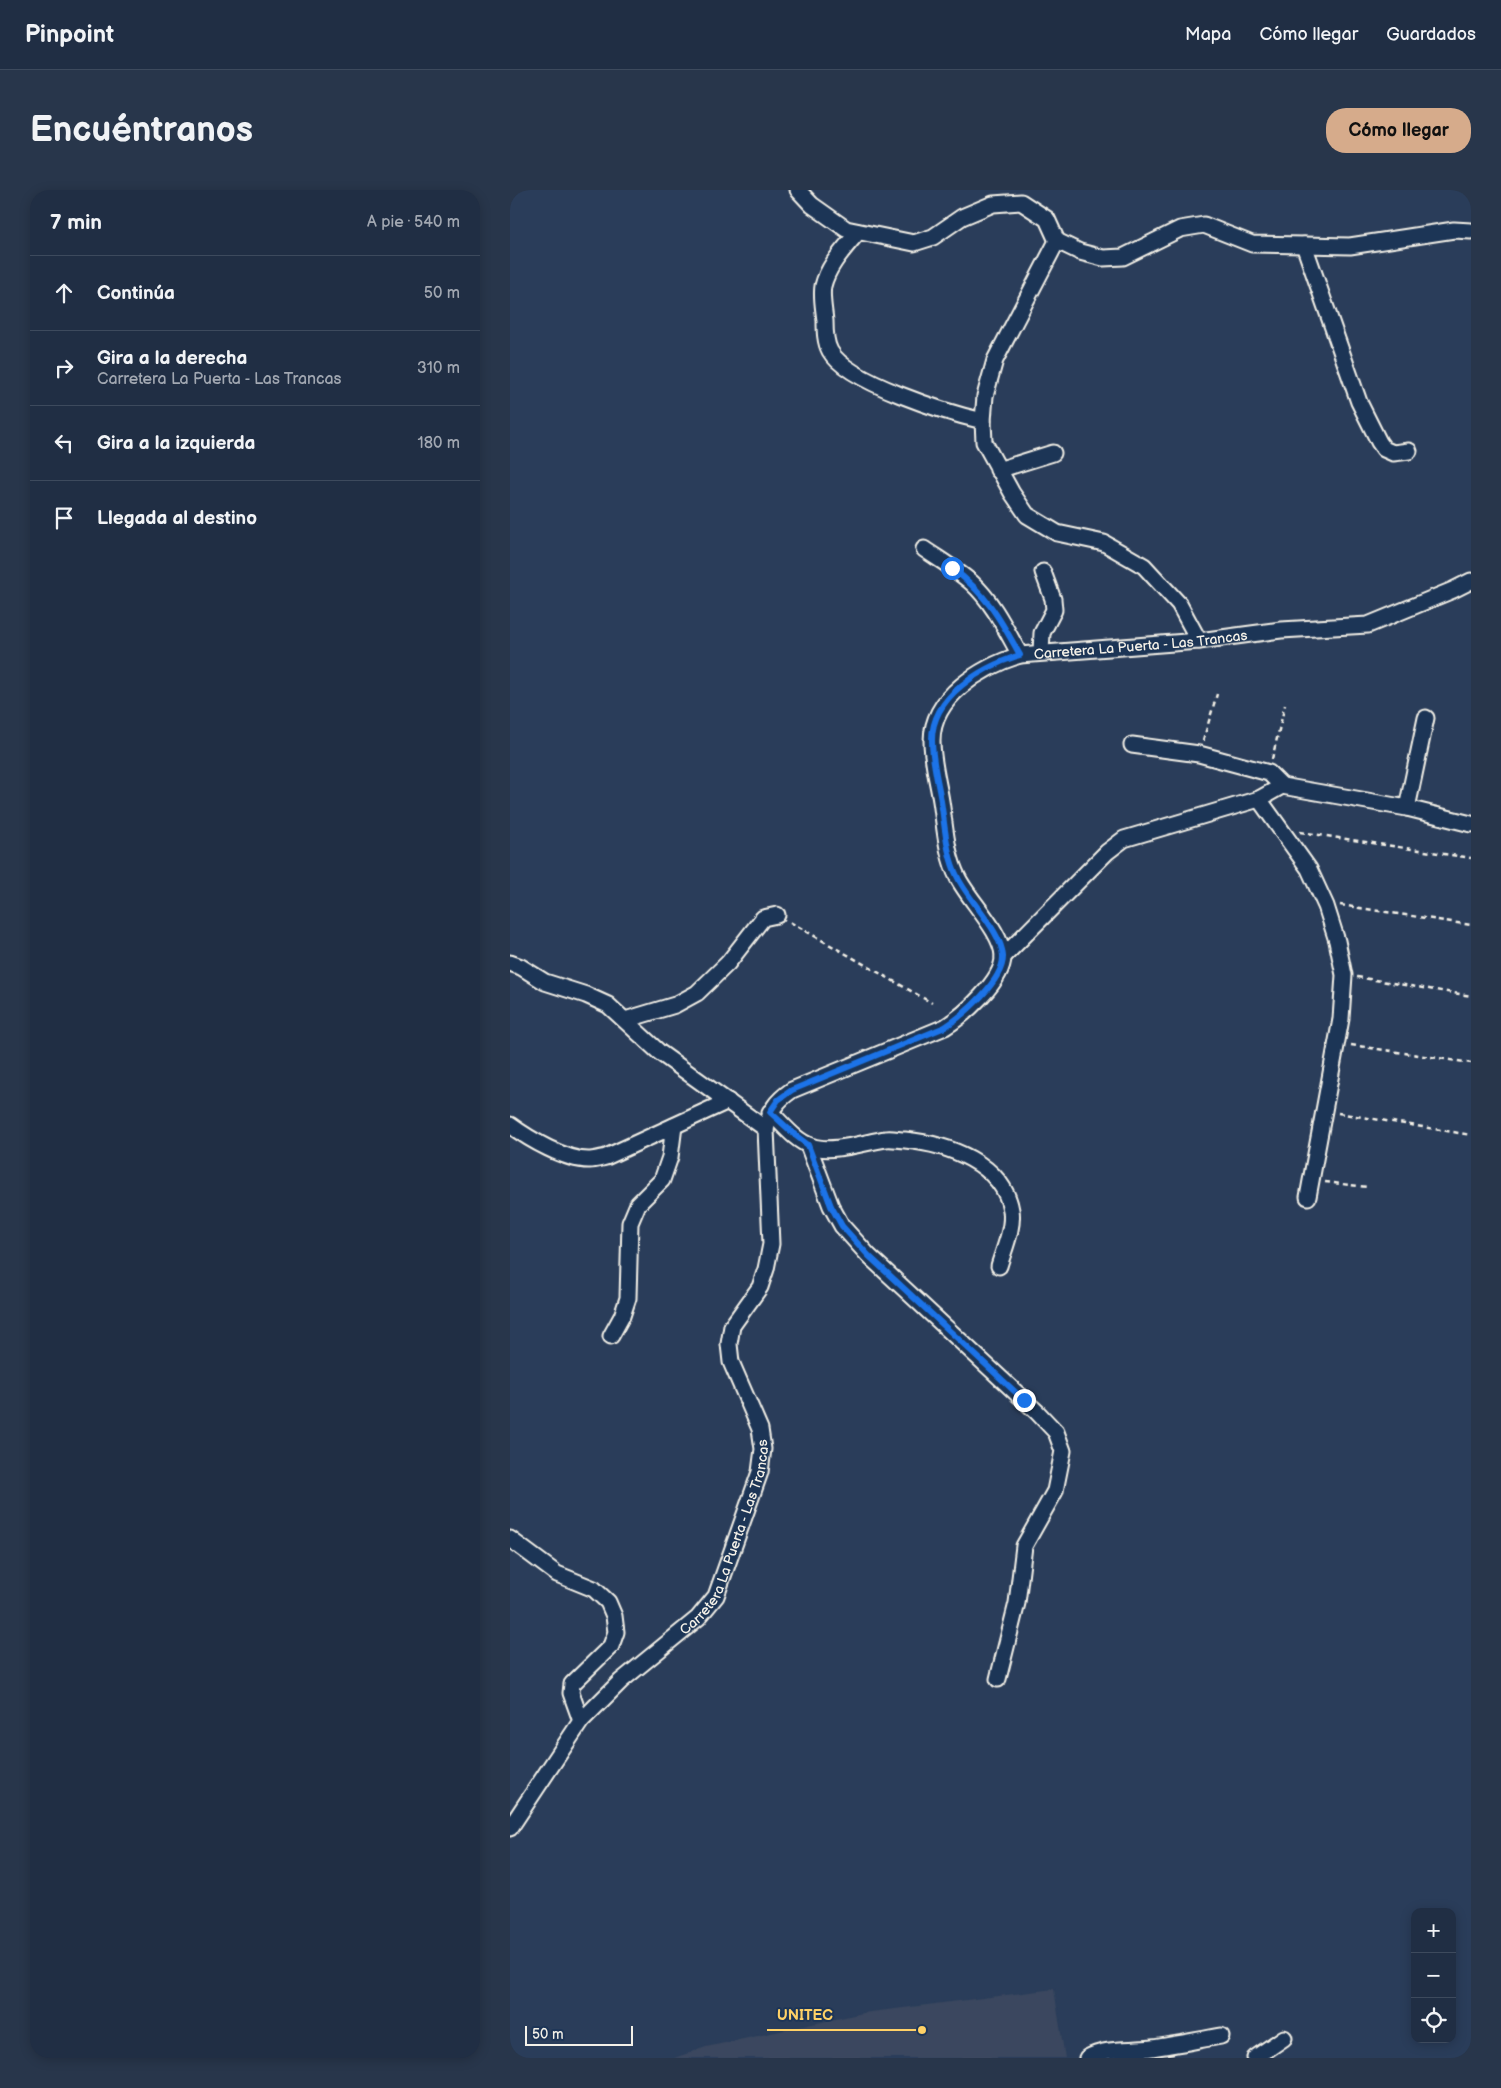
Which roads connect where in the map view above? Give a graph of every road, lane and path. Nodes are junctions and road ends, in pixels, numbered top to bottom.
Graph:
1 (798, 190) edge
2 (1471, 231) edge
3 (858, 232) junction
4 (1057, 240) junction
5 (1304, 245) junction
6 (983, 421) junction
7 (1409, 451) dead end
8 (1053, 453) dead end
9 (998, 470) junction
10 (924, 549) dead end
11 (1043, 572) dead end
12 (1471, 581) edge
13 (1199, 641) junction
14 (1041, 652) junction
15 (1020, 655) junction
16 (1217, 694) dead end
17 (1285, 706) dead end
18 (1426, 718) dead end
19 (1132, 745) dead end
20 (1199, 754) junction
21 (1269, 773) junction
22 (1282, 786) junction
23 (1259, 799) junction
24 (1407, 808) junction
25 (1471, 824) edge
26 (1281, 830) junction
27 (1471, 858) edge
28 (1324, 902) junction
29 (777, 915) joint
30 (1471, 925) edge
31 (1003, 957) junction
32 (510, 963) edge
33 (1344, 975) junction
34 (1471, 996) edge
35 (932, 1003) dead end
36 (625, 1020) junction
37 (1337, 1043) junction
38 (1471, 1063) edge
39 (728, 1102) junction
40 (1324, 1111) junction
41 (770, 1112) junction
42 (510, 1125) edge
43 (674, 1126) junction
44 (766, 1129) junction
45 (1471, 1135) edge
46 (808, 1145) junction
47 (1312, 1181) junction
48 (1367, 1187) dead end
49 (1308, 1197) dead end
50 (999, 1266) dead end
51 (611, 1336) dead end
52 (510, 1539) edge
53 (998, 1679) dead end
54 (581, 1721) junction
55 (510, 1828) edge
56 (1221, 2036) dead end
57 (1284, 2038) dead end
58 (1087, 2058) edge
59 (1255, 2058) edge

1 - 3 street
2 - 5 street
3 - 4 street
3 - 6 street
4 - 5 street
4 - 6 street
5 - 7 street
6 - 9 street
8 - 9 street
9 - 13 street
10 - 15 street
11 - 14 street
12 - 13 street, Carretera La Puerta - Las Trancas
13 - 14 street, Carretera La Puerta - Las Trancas
14 - 15 street, Carretera La Puerta - Las Trancas
15 - 31 street, Carretera La Puerta - Las Trancas
16 - 20 path
17 - 21 path
18 - 24 street
19 - 20 street
20 - 21 street
21 - 22 street
22 - 23 street
22 - 24 street
23 - 26 street
23 - 31 street
24 - 25 street
26 - 27 path
26 - 28 street
28 - 30 path
28 - 33 street
29 - 35 path
29 - 36 street
31 - 41 street, Carretera La Puerta - Las Trancas
32 - 36 street
33 - 34 path
33 - 37 street
36 - 39 street
37 - 38 path
37 - 40 street
39 - 43 street
39 - 44 street
40 - 45 path
40 - 47 street
41 - 44 street, Carretera La Puerta - Las Trancas
41 - 46 street
42 - 43 street
43 - 51 street
44 - 54 street, Carretera La Puerta - Las Trancas
46 - 50 street
46 - 53 street
47 - 48 path
47 - 49 street
52 - 54 street
54 - 55 street, Carretera La Puerta - Las Trancas
56 - 58 street
57 - 59 street

